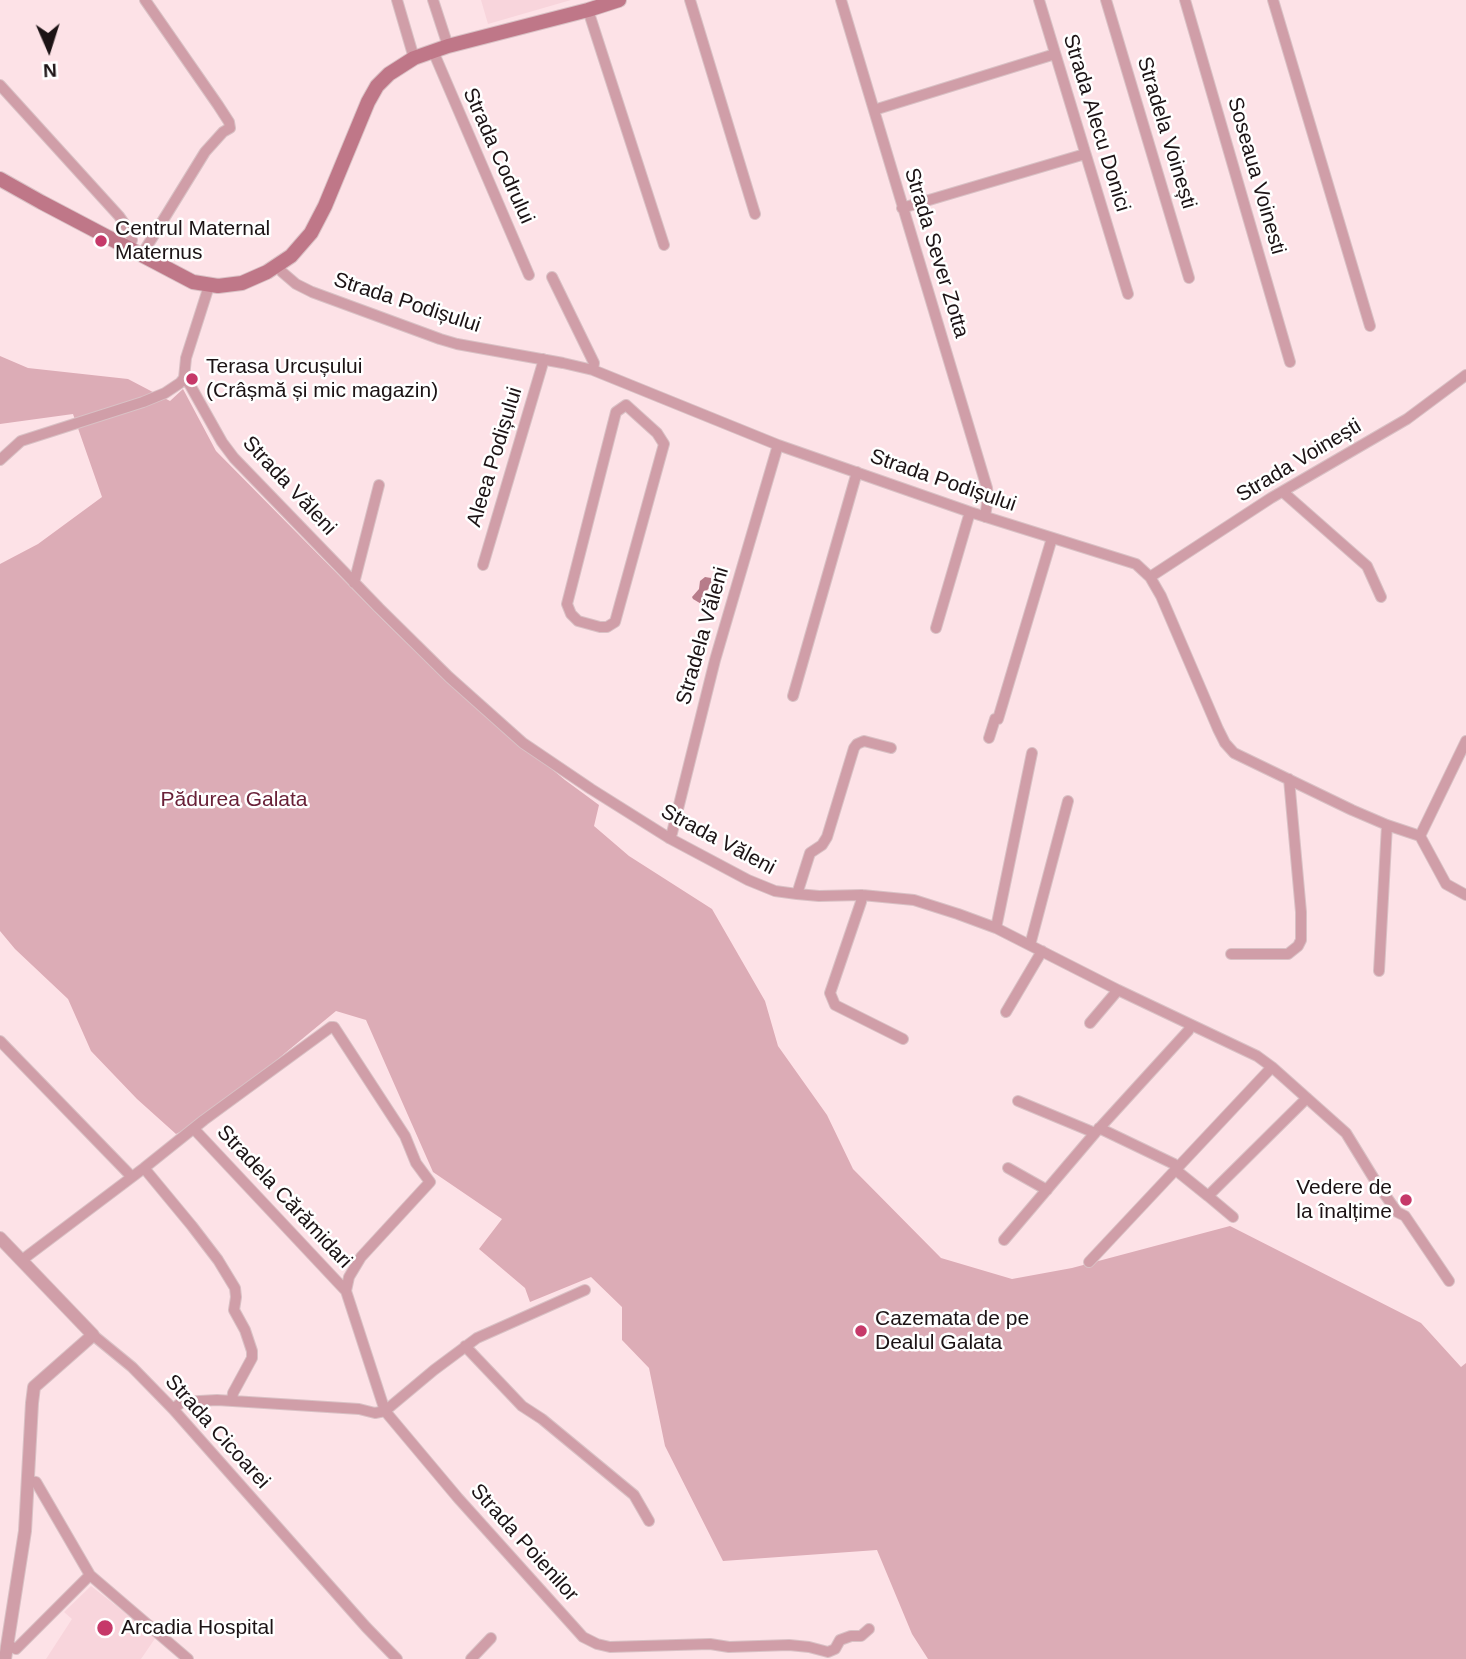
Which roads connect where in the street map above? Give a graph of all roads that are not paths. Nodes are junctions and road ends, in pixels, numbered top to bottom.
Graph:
1 (145, 0) edge
2 (397, 0) edge
3 (433, 0) edge
4 (619, 0) edge
5 (690, 0) edge
6 (841, 0) edge
7 (1038, 0) edge
8 (1106, 0) edge
9 (1185, 0) edge
10 (1273, 0) edge
11 (588, 10) junction
12 (448, 46) junction
13 (433, 51) junction
14 (1055, 54) junction
15 (414, 58) junction
16 (0, 85) edge
17 (874, 110) junction
18 (1085, 154) junction
19 (0, 179) edge
20 (902, 208) junction
21 (755, 214) dead end
22 (664, 244) dead end
23 (135, 252) junction
24 (278, 265) junction
25 (529, 275) dead end
26 (552, 277) dead end
27 (1189, 278) dead end
28 (209, 286) junction
29 (1128, 294) dead end
30 (1370, 326) dead end
31 (543, 359) junction
32 (1290, 362) dead end
33 (593, 370) junction
34 (1466, 375) edge
35 (184, 378) junction
36 (631, 385) junction
37 (626, 405) junction
38 (778, 446) junction
39 (0, 460) edge
40 (857, 472) junction
41 (379, 485) dead end
42 (1283, 492) junction
43 (970, 512) junction
44 (985, 517) junction
45 (1052, 538) junction
46 (483, 565) dead end
47 (1150, 577) junction
48 (354, 583) junction
49 (1381, 597) dead end
50 (936, 628) dead end
51 (793, 696) dead end
52 (989, 738) dead end
53 (1466, 741) edge
54 (891, 748) dead end
55 (1032, 752) dead end
56 (1289, 779) junction
57 (1068, 801) dead end
58 (1387, 825) junction
59 (1420, 836) junction
60 (669, 838) junction
61 (797, 894) junction
62 (862, 895) junction
63 (1466, 895) edge
64 (996, 928) junction
65 (1030, 945) junction
66 (1042, 951) junction
67 (1231, 954) dead end
68 (1379, 971) dead end
69 (1118, 990) junction
70 (1006, 1012) dead end
71 (1090, 1023) dead end
72 (1191, 1025) junction
73 (903, 1039) dead end
74 (0, 1041) edge
75 (1272, 1067) junction
76 (1307, 1098) junction
77 (1018, 1101) dead end
78 (194, 1129) junction
79 (1097, 1130) junction
80 (144, 1168) junction
81 (1008, 1168) dead end
82 (1176, 1168) junction
83 (132, 1177) junction
84 (1047, 1189) junction
85 (1208, 1196) junction
86 (1233, 1217) dead end
87 (0, 1238) edge
88 (1004, 1240) dead end
89 (22, 1260) junction
90 (1089, 1262) dead end
91 (1449, 1281) dead end
92 (585, 1290) dead end
93 (346, 1291) junction
94 (93, 1335) junction
95 (465, 1346) junction
96 (232, 1401) junction
97 (173, 1409) junction
98 (385, 1411) junction
99 (28, 1481) junction
100 (649, 1521) dead end
101 (90, 1575) junction
102 (869, 1629) dead end
103 (491, 1639) dead end
104 (8, 1646) junction
105 (5, 1659) edge
106 (188, 1659) edge
107 (397, 1659) edge
108 (471, 1659) edge

1 - 23 street
2 - 15 street
3 - 12 street
4 - 11 main road
5 - 21 street
6 - 17 street, Strada Sever Zotta
7 - 14 street, Strada Alecu Donici
8 - 27 street, Stradela Voinești
9 - 32 street, Soseaua Voinesti
10 - 30 street
11 - 12 main road
11 - 22 street
12 - 13 main road
13 - 15 main road
13 - 25 street, Strada Codrului
14 - 17 street
14 - 18 street, Strada Alecu Donici
15 - 24 main road
16 - 23 street
17 - 20 street, Strada Sever Zotta
18 - 20 street
18 - 29 street, Strada Alecu Donici
19 - 23 main road
20 - 44 street, Strada Sever Zotta
23 - 28 main road
24 - 28 main road
24 - 31 street, Strada Podișului
26 - 33 street
28 - 35 street
31 - 33 street, Strada Podișului
31 - 46 street, Aleea Podișului
33 - 36 street, Strada Podișului
34 - 42 street, Strada Voinești
35 - 39 street
35 - 48 street, Strada Văleni
36 - 37 street
36 - 38 street, Strada Podișului
37 - 37 street
38 - 40 street, Strada Podișului
38 - 60 street, Stradela Văleni
40 - 43 street, Strada Podișului
40 - 51 street
41 - 48 street
42 - 47 street, Strada Voinești
42 - 49 street
43 - 44 street, Strada Podișului
43 - 50 street
44 - 45 street, Strada Podișului
45 - 47 street, Strada Podișului
45 - 52 street
47 - 56 street, Strada Podișului
48 - 60 street, Strada Văleni
53 - 59 street
54 - 61 street
55 - 64 street
56 - 58 street, Strada Podișului
56 - 67 street
57 - 65 street
58 - 59 street, Strada Podișului
58 - 68 street
59 - 63 street
60 - 61 street, Strada Văleni
61 - 62 street, Strada Văleni
62 - 64 street, Strada Văleni
62 - 73 street
64 - 65 street, Strada Văleni
65 - 66 street, Strada Văleni
66 - 69 street, Strada Văleni
66 - 70 street
69 - 71 street
69 - 72 street, Strada Văleni
72 - 75 street, Strada Văleni
72 - 79 street
74 - 83 street
75 - 76 street, Strada Văleni
75 - 82 street
76 - 85 street
76 - 91 street, Strada Văleni
77 - 79 street
78 - 80 street, Stradela Cărămidari
78 - 93 street, Stradela Cărămidari
78 - 93 street, Stradela Cărămidari
79 - 82 street
79 - 84 street
80 - 83 street, Stradela Cărămidari
80 - 96 street
81 - 84 street
82 - 85 street
82 - 90 street
83 - 89 street, Stradela Cărămidari
84 - 88 street
85 - 86 street
87 - 89 street, Strada Cicoarei
89 - 94 street, Strada Cicoarei
92 - 95 street
93 - 98 street, Stradela Cărămidari
94 - 97 street, Strada Cicoarei
94 - 99 street
95 - 98 street
95 - 100 street
96 - 97 street
96 - 98 street
97 - 107 street, Strada Cicoarei
98 - 102 street, Strada Poienilor
99 - 101 street
99 - 104 street
101 - 104 street
101 - 106 street
103 - 108 street
104 - 105 street

